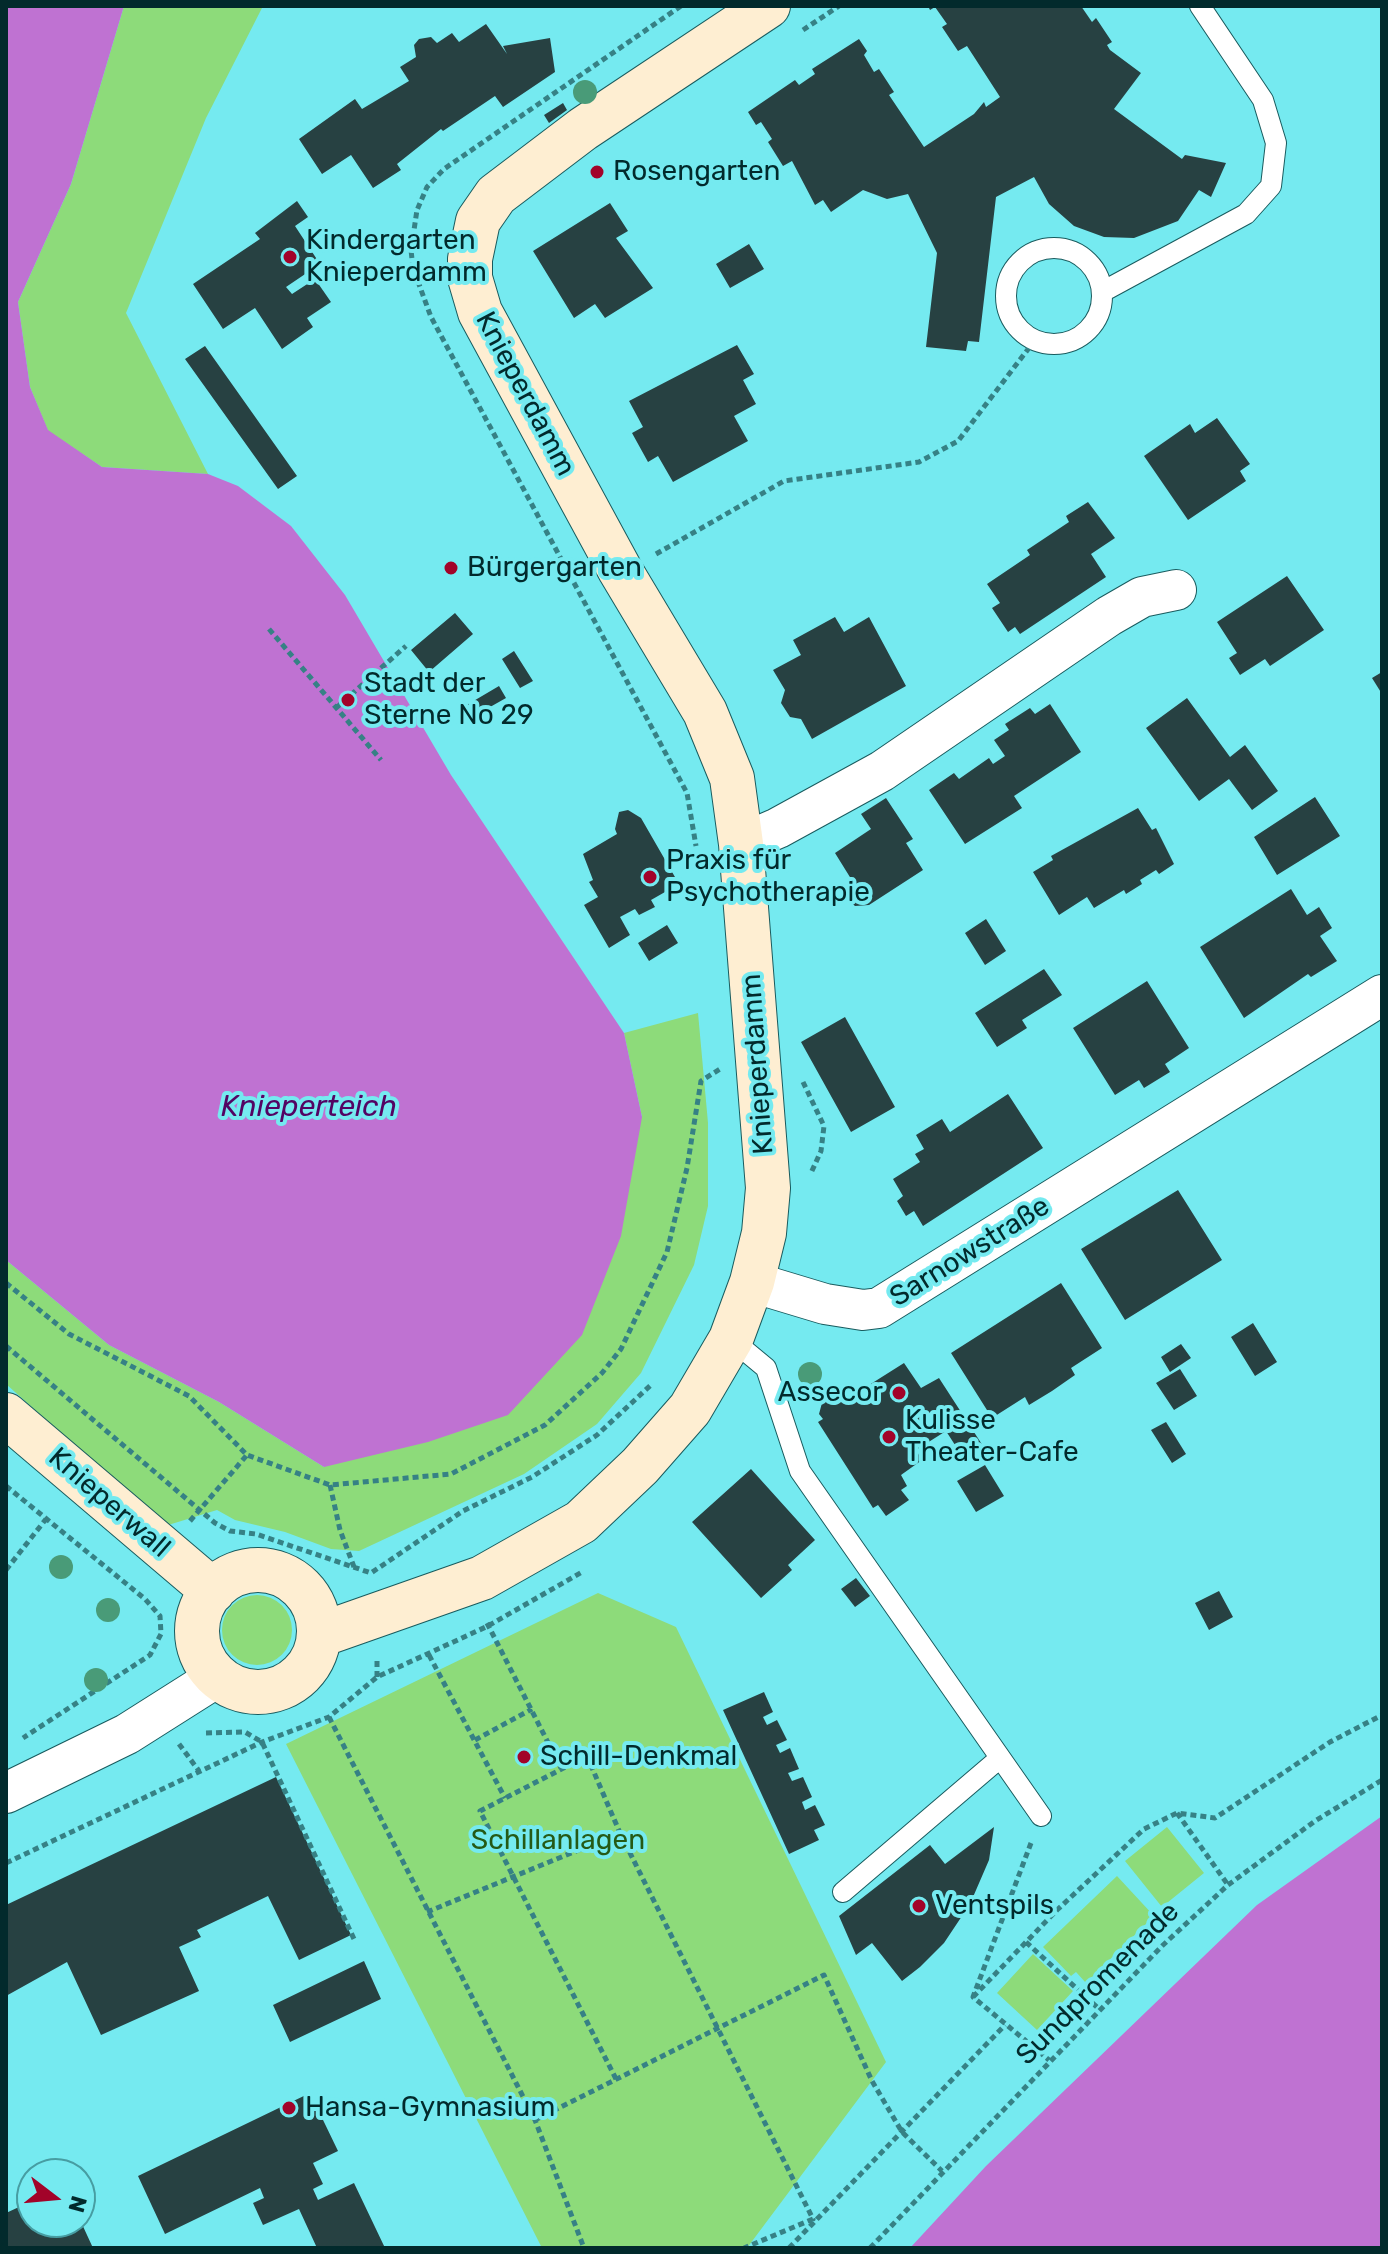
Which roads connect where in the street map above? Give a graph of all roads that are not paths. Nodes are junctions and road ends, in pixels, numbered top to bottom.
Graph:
1 (768, 6) edge
2 (1200, 6) edge
3 (1102, 292) junction
4 (1176, 590) dead end
5 (741, 844) junction
6 (1382, 995) edge
7 (752, 1282) junction
8 (731, 1339) junction
9 (6, 1415) edge
10 (213, 1591) junction
11 (320, 1635) junction
12 (217, 1677) junction
13 (1000, 1758) junction
14 (6, 1793) edge
15 (1041, 1816) road end
16 (843, 1892) dead end

1 - 5 street, Knieperdamm
2 - 3 lane
3 - 3 lane
4 - 5 street
5 - 7 street, Knieperdamm
6 - 7 street, Sarnowstraße
7 - 8 street
8 - 11 street
8 - 13 lane
9 - 10 street, Knieperwall
10 - 11 street
10 - 12 street
11 - 12 street
12 - 14 street
13 - 15 lane
13 - 16 lane

